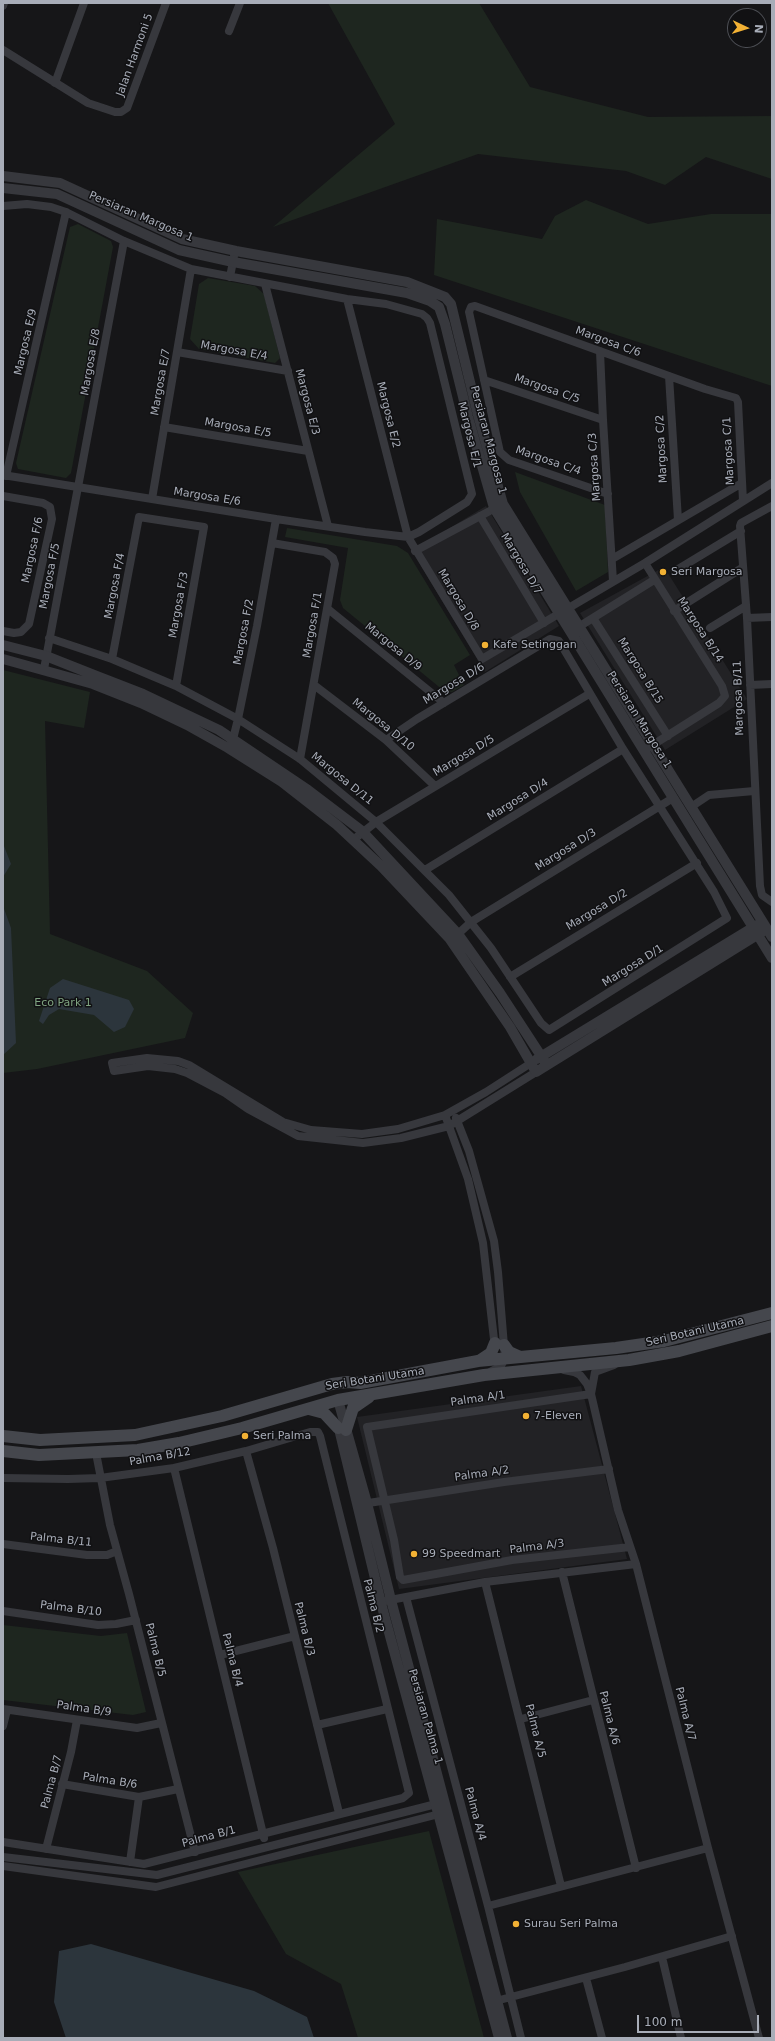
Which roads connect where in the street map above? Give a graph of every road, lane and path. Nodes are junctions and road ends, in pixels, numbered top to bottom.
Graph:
1 (4, 3) edge
2 (84, 3) edge
3 (166, 3) edge
4 (240, 3) edge
5 (3, 6) edge
6 (228, 31) dead end
7 (3, 50) edge
8 (55, 83) junction
9 (3, 176) edge
10 (3, 188) edge
11 (106, 205) junction
12 (3, 206) edge
13 (66, 212) junction
14 (101, 214) junction
15 (95, 226) junction
16 (124, 241) junction
17 (236, 251) junction
18 (233, 262) junction
19 (192, 269) junction
20 (230, 277) junction
21 (265, 284) junction
22 (346, 299) junction
23 (600, 351) junction
24 (177, 352) junction
25 (288, 371) junction
26 (669, 376) junction
27 (484, 380) junction
28 (738, 400) joint
29 (603, 420) junction
30 (164, 427) junction
31 (308, 451) junction
32 (5, 476) edge
33 (742, 483) junction
34 (772, 484) edge
35 (79, 488) junction
36 (608, 494) junction
37 (3, 496) edge
38 (152, 499) junction
39 (743, 501) junction
40 (498, 506) junction
41 (772, 506) edge
42 (480, 516) junction
43 (139, 517) joint
44 (276, 519) junction
45 (678, 520) junction
46 (328, 526) junction
47 (741, 531) junction
48 (408, 536) junction
49 (272, 543) junction
50 (415, 552) junction
51 (612, 559) junction
52 (645, 563) junction
53 (742, 568) junction
54 (675, 571) dead end
55 (654, 580) junction
56 (613, 581) junction
57 (746, 606) junction
58 (328, 610) junction
59 (564, 610) junction
60 (674, 611) junction
61 (772, 617) edge
62 (593, 618) junction
63 (747, 618) junction
64 (544, 623) junction
65 (580, 626) junction
66 (710, 628) dead end
67 (3, 631) edge
68 (49, 638) junction
69 (3, 646) edge
70 (46, 656) junction
71 (3, 659) edge
72 (112, 659) junction
73 (44, 669) junction
74 (772, 684) edge
75 (314, 685) junction
76 (176, 686) junction
77 (750, 686) junction
78 (589, 694) junction
79 (444, 703) junction
80 (238, 719) junction
81 (668, 736) junction
82 (233, 738) junction
83 (386, 740) junction
84 (228, 748) junction
85 (647, 748) junction
86 (623, 749) junction
87 (300, 759) junction
88 (435, 786) junction
89 (754, 791) junction
90 (673, 798) junction
91 (660, 805) junction
92 (691, 807) junction
93 (376, 822) junction
94 (362, 831) junction
95 (353, 840) junction
96 (697, 863) junction
97 (425, 870) junction
98 (772, 902) edge
99 (471, 922) junction
100 (752, 928) junction
101 (767, 929) edge
102 (458, 934) junction
103 (744, 938) junction
104 (764, 946) junction
105 (772, 958) edge
106 (510, 977) junction
107 (549, 1030) joint
108 (542, 1056) junction
109 (531, 1063) junction
110 (547, 1065) junction
111 (536, 1072) junction
112 (453, 1111) junction
113 (445, 1115) junction
114 (458, 1122) junction
115 (449, 1126) junction
116 (299, 1127) junction
117 (317, 1130) junction
118 (298, 1136) junction
119 (316, 1139) junction
120 (469, 1151) junction
121 (460, 1153) junction
122 (494, 1241) junction
123 (483, 1243) junction
124 (772, 1313) edge
125 (772, 1326) edge
126 (500, 1344) junction
127 (520, 1357) junction
128 (629, 1360) junction
129 (500, 1361) junction
130 (478, 1362) junction
131 (550, 1369) junction
132 (515, 1372) junction
133 (484, 1376) junction
134 (360, 1383) junction
135 (301, 1392) junction
136 (377, 1393) junction
137 (591, 1394) junction
138 (335, 1400) junction
139 (307, 1408) junction
140 (342, 1429) junction
141 (318, 1432) joint
142 (3, 1436) edge
143 (3, 1451) edge
144 (246, 1451) junction
145 (96, 1453) junction
146 (174, 1468) junction
147 (609, 1469) junction
148 (3, 1478) edge
149 (100, 1478) junction
150 (383, 1500) junction
151 (363, 1504) junction
152 (3, 1544) edge
153 (630, 1548) junction
154 (117, 1552) junction
155 (636, 1564) junction
156 (562, 1572) junction
157 (485, 1582) junction
158 (406, 1597) junction
159 (386, 1601) junction
160 (3, 1611) edge
161 (136, 1620) junction
162 (295, 1636) junction
163 (220, 1655) junction
164 (594, 1700) junction
165 (387, 1709) junction
166 (5, 1710) edge
167 (521, 1719) junction
168 (77, 1720) junction
169 (161, 1723) junction
170 (317, 1725) junction
171 (3, 1726) edge
172 (62, 1784) junction
173 (409, 1786) joint
174 (178, 1789) junction
175 (139, 1797) junction
176 (442, 1807) junction
177 (339, 1813) junction
178 (263, 1834) junction
179 (3, 1842) edge
180 (267, 1846) junction
181 (46, 1848) junction
182 (708, 1848) junction
183 (195, 1852) junction
184 (3, 1857) edge
185 (270, 1858) junction
186 (130, 1862) junction
187 (3, 1866) edge
188 (636, 1868) junction
189 (562, 1886) junction
190 (488, 1906) junction
191 (732, 1936) junction
192 (662, 1957) junction
193 (586, 1978) junction
194 (511, 1997) junction
195 (494, 2002) junction
196 (499, 2038) edge
197 (507, 2038) edge
198 (521, 2038) edge
199 (602, 2038) edge
200 (681, 2038) edge
201 (759, 2038) edge

1 - 5 street
2 - 8 street
3 - 8 street, Jalan Harmoni 5
4 - 6 street
7 - 8 street
9 - 11 street, Persiaran Margosa 1
10 - 14 street, Persiaran Margosa 1
11 - 14 street
11 - 17 street, Persiaran Margosa 1
12 - 13 street
13 - 15 street
13 - 32 street, Margosa E/9
14 - 15 street
14 - 18 street, Persiaran Margosa 1
15 - 16 street
16 - 19 street
16 - 35 street, Margosa E/8
17 - 18 street
17 - 40 street, Persiaran Margosa 1
18 - 20 street
18 - 40 street, Persiaran Margosa 1
19 - 20 street
19 - 24 street, Margosa E/7
20 - 21 street
21 - 22 street
21 - 25 street, Margosa E/3
22 - 48 street, Margosa E/2
22 - 48 street, Margosa E/1
23 - 26 street, Margosa C/6
23 - 27 street, Margosa C/6
23 - 29 street, Margosa C/3
24 - 25 street, Margosa E/4
24 - 30 street, Margosa E/7
25 - 31 street, Margosa E/3
26 - 28 street, Margosa C/6
26 - 45 street, Margosa C/2
27 - 29 street, Margosa C/5
27 - 36 street, Margosa C/4
28 - 33 street, Margosa C/1
29 - 36 street, Margosa C/3
30 - 31 street, Margosa E/5
30 - 38 street, Margosa E/7
31 - 46 street, Margosa E/3
32 - 35 street, Margosa E/6
33 - 39 street, Margosa C/1
33 - 45 street
34 - 39 street
35 - 38 street, Margosa E/6
35 - 68 street, Margosa F/5
36 - 51 street, Margosa C/3
37 - 67 street, Margosa F/6
38 - 44 street, Margosa E/6
39 - 52 street
40 - 42 street
40 - 59 street, Persiaran Margosa 1
41 - 47 street
42 - 50 street
42 - 64 street, Margosa D/7
43 - 72 street, Margosa F/4
43 - 76 street, Margosa F/3
44 - 46 street, Margosa E/6
44 - 49 street, Margosa F/2
45 - 51 street
46 - 48 street, Margosa E/6
47 - 53 street, Margosa B/11
47 - 54 street
48 - 50 street, Margosa E/2
49 - 58 street, Margosa F/1
49 - 80 street, Margosa F/2
50 - 64 street, Margosa D/8
51 - 56 street, Margosa C/3
52 - 55 street, Margosa B/14
52 - 56 street
53 - 57 street, Margosa B/11
53 - 60 street
55 - 60 street, Margosa B/14
55 - 62 street
56 - 59 street
57 - 63 street, Margosa B/11
57 - 66 street
58 - 75 street, Margosa F/1
58 - 79 street, Margosa D/9
59 - 64 street
59 - 65 street, Persiaran Margosa 1
59 - 85 street, Persiaran Margosa 1
60 - 81 street, Margosa B/14
61 - 63 street
62 - 65 street
62 - 81 street, Margosa B/15
63 - 77 street, Margosa B/11
65 - 85 street, Persiaran Margosa 1
68 - 70 street, Margosa F/5
68 - 72 street, Margosa D/11
69 - 70 street
70 - 73 street, Margosa F/5
70 - 82 street
71 - 73 street
72 - 76 street, Margosa D/11
73 - 84 street
74 - 77 street
75 - 83 street, Margosa D/10
75 - 87 street, Margosa F/1
76 - 80 street, Margosa D/11
77 - 89 street, Margosa B/11
78 - 79 street, Margosa D/6
78 - 86 street
78 - 88 street, Margosa D/5
79 - 83 street, Margosa D/6
80 - 82 street, Margosa F/2
80 - 87 street, Margosa D/11
81 - 85 street, Margosa B/14
82 - 84 street, Margosa F/2
82 - 94 street
83 - 88 street, Margosa D/10
84 - 95 street
85 - 90 street, Persiaran Margosa 1
85 - 92 street, Persiaran Margosa 1
86 - 91 street
86 - 97 street, Margosa D/4
87 - 93 street, Margosa D/11
88 - 93 street, Margosa D/5
89 - 92 street
89 - 98 street, Margosa B/11
90 - 91 street, Margosa D/3
90 - 100 street, Persiaran Margosa 1
91 - 96 street
91 - 99 street, Margosa D/3
92 - 101 street, Persiaran Margosa 1
93 - 94 street, Margosa D/5
93 - 97 street, Margosa D/11
94 - 95 street, Margosa D/5
94 - 102 street
95 - 109 street
96 - 106 street, Margosa D/2
96 - 107 street, Margosa D/1
97 - 99 street, Margosa D/11
99 - 102 street, Margosa D/3
99 - 106 street, Margosa D/11
100 - 101 street
100 - 103 street
100 - 104 street, Persiaran Margosa 1
102 - 108 street
103 - 104 street
103 - 108 street
103 - 110 street
104 - 105 street, Persiaran Margosa 1
106 - 107 street, Margosa D/11
108 - 109 street
108 - 110 street
109 - 111 street
109 - 112 street
110 - 111 street
111 - 114 street
112 - 113 street
112 - 114 street
113 - 115 street
113 - 117 street
114 - 115 street
114 - 120 street
115 - 119 street
115 - 121 street
116 - 117 street
116 - 118 street
116 - 118 street
117 - 119 street
118 - 119 street
120 - 121 street
120 - 122 street
121 - 123 street
122 - 123 street
122 - 126 street
123 - 126 street
124 - 127 main road, Seri Botani Utama
125 - 128 main road, Seri Botani Utama
126 - 127 main road
126 - 129 street
126 - 130 main road
127 - 129 main road, Seri Botani Utama
128 - 131 main road, Seri Botani Utama
128 - 137 street, Palma A/7
129 - 130 main road, Seri Botani Utama
129 - 132 street
129 - 133 street
130 - 134 main road, Seri Botani Utama
131 - 132 main road, Seri Botani Utama
131 - 137 street, Palma A/7
132 - 133 main road, Seri Botani Utama
133 - 136 main road, Seri Botani Utama
134 - 135 main road, Seri Botani Utama
134 - 138 main road
135 - 138 main road
135 - 142 main road, Seri Botani Utama
136 - 138 main road, Seri Botani Utama
136 - 140 main road
137 - 147 street, Palma A/7
137 - 150 street, Palma A/1
138 - 139 main road, Seri Botani Utama
138 - 140 street, Persiaran Palma 1
139 - 140 main road
139 - 145 main road, Seri Botani Utama
140 - 151 street, Persiaran Palma 1
141 - 144 street, Palma B/12
141 - 165 street, Palma B/2
143 - 145 main road, Seri Botani Utama
144 - 146 street, Palma B/12
144 - 162 street, Palma B/3
145 - 149 street, Palma B/5
146 - 149 street, Palma B/12
146 - 163 street, Palma B/4
147 - 150 street, Palma A/2
147 - 153 street, Palma A/7
148 - 149 street, Palma B/12
149 - 154 street, Palma B/5
150 - 151 street, Palma A/2
150 - 153 street, Palma A/3
151 - 159 street, Persiaran Palma 1
152 - 154 street, Palma B/11
153 - 155 street, Palma A/7
154 - 161 street, Palma B/5
155 - 156 street
155 - 182 street, Palma A/7
156 - 157 street
156 - 164 street, Palma A/6
157 - 158 street
157 - 167 street, Palma A/5
158 - 159 street
158 - 190 street, Palma A/4
159 - 176 street, Persiaran Palma 1
160 - 161 street, Palma B/10
161 - 169 street, Palma B/5
162 - 163 street
162 - 170 street, Palma B/3
163 - 178 street, Palma B/4
164 - 167 street
164 - 188 street, Palma A/6
165 - 170 street
165 - 173 street, Palma B/2
166 - 168 street, Palma B/9
166 - 171 street
167 - 189 street, Palma A/5
168 - 169 street, Palma B/9
168 - 172 street, Palma B/7
169 - 174 street, Palma B/5
170 - 177 street, Palma B/3
172 - 175 street, Palma B/6
172 - 181 street, Palma B/7
173 - 177 street, Palma B/1
174 - 175 street, Palma B/6
174 - 183 street, Palma B/5
175 - 186 street
176 - 180 street
176 - 185 street
176 - 195 street, Persiaran Palma 1
177 - 178 street, Palma B/1
178 - 180 street, Palma B/4
178 - 183 street, Palma B/1
179 - 181 street, Palma B/1
180 - 184 street
180 - 185 street, Palma B/4
181 - 186 street, Palma B/1
182 - 188 street
182 - 191 street, Palma A/7
183 - 186 street, Palma B/1
185 - 187 street
188 - 189 street
189 - 190 street
190 - 194 street, Palma A/4
191 - 192 street
191 - 201 street, Palma A/7
192 - 193 street
192 - 200 street
193 - 194 street
193 - 199 street
194 - 195 street
194 - 198 street, Palma A/4
195 - 196 street, Persiaran Palma 1
195 - 197 street

